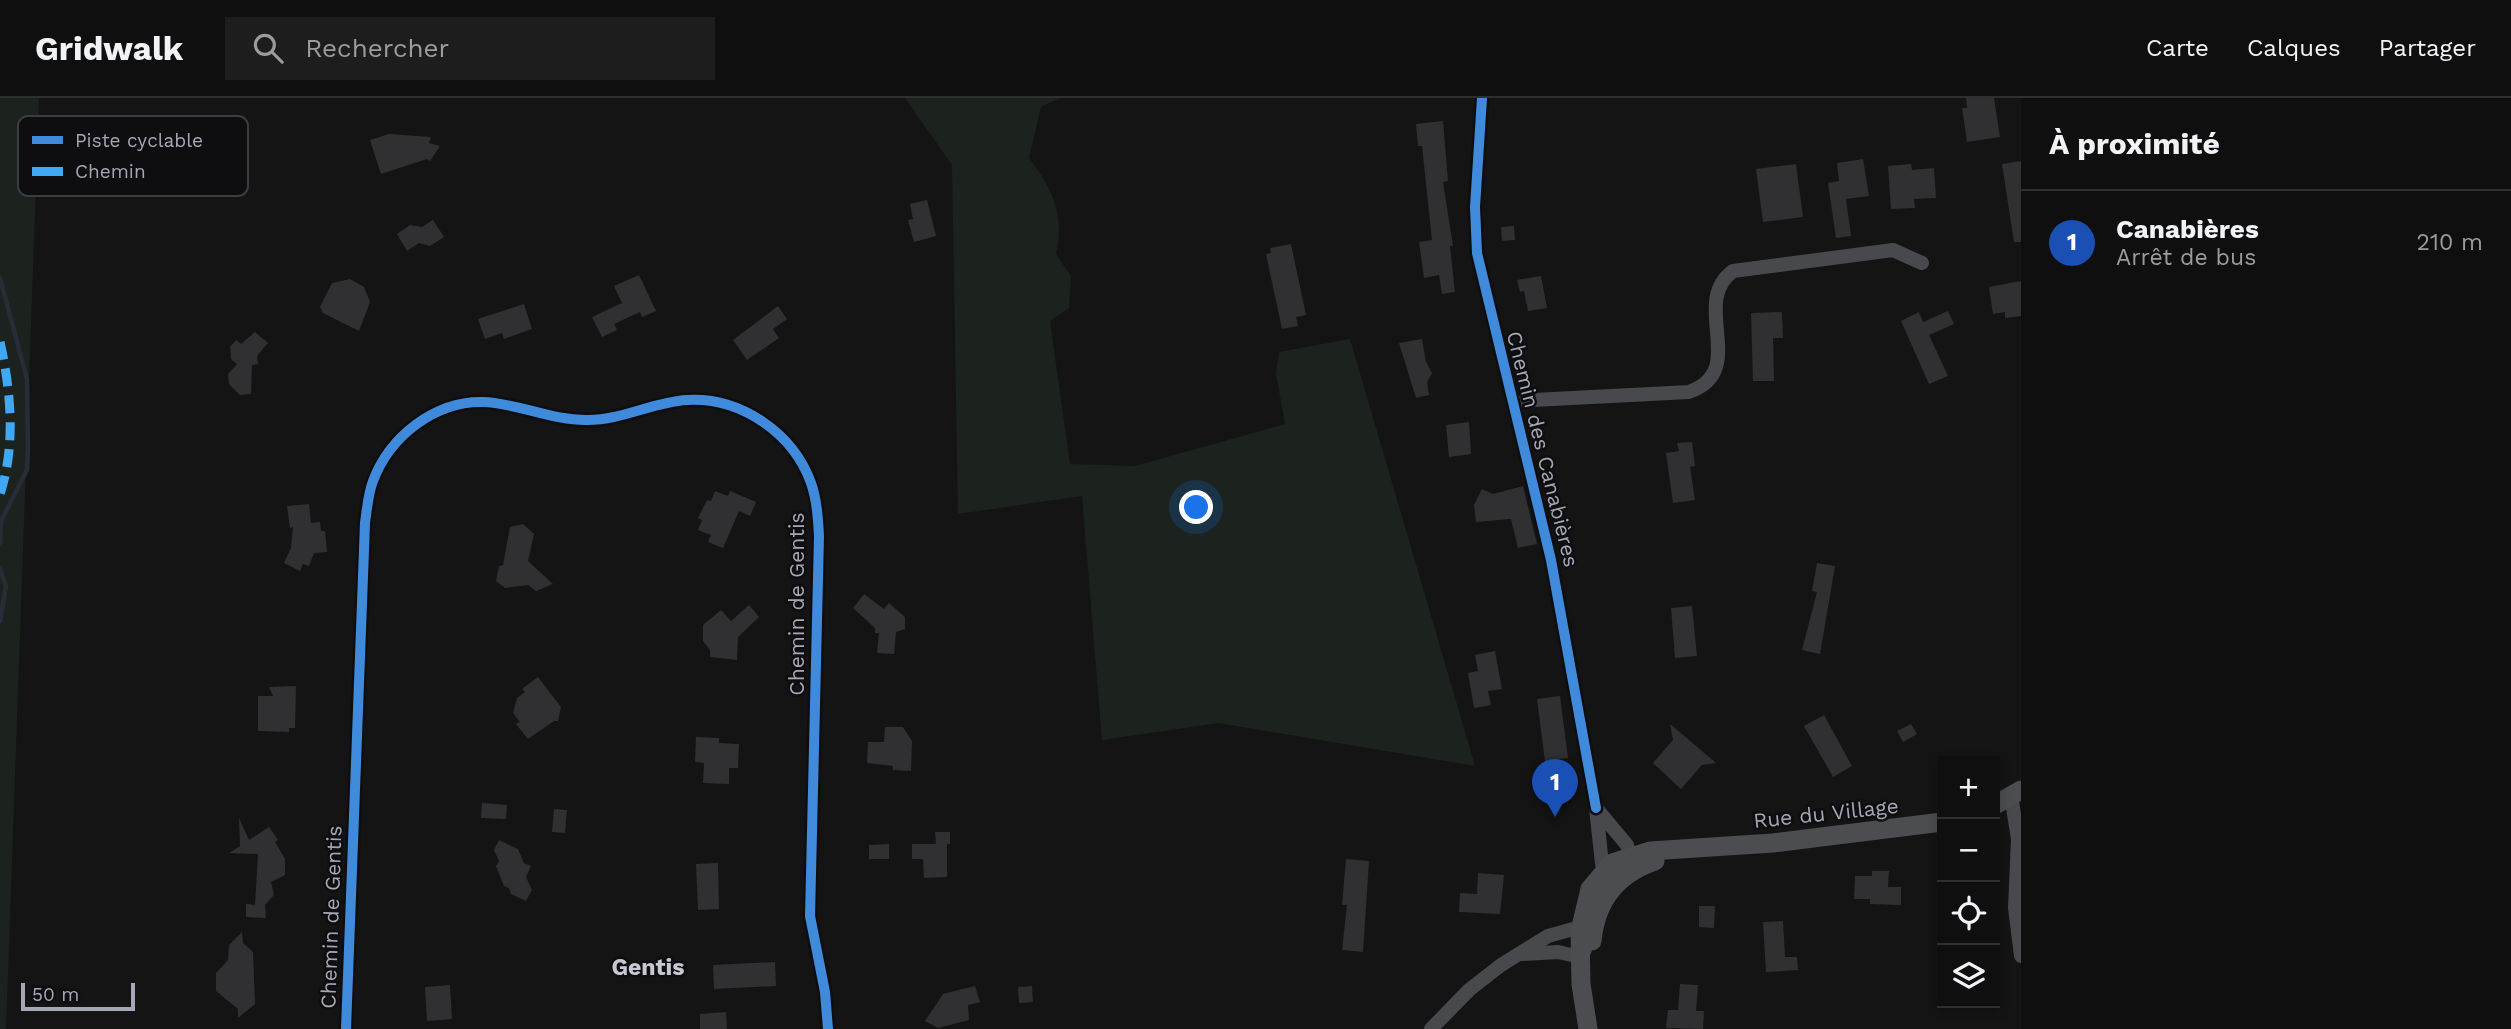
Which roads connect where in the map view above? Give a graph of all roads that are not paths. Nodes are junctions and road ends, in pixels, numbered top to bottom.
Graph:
1 (1482, 98) edge
2 (1922, 263) dead end
3 (1512, 401) junction
4 (2009, 797) edge
5 (1596, 808) junction
6 (1937, 823) edge
7 (1623, 867) junction
8 (1584, 943) junction
9 (1523, 954) junction
10 (2021, 956) edge
11 (1587, 1022) edge
12 (346, 1029) edge
13 (828, 1029) edge
14 (1430, 1029) edge

1 - 3 street, Chemin des Canabières
2 - 3 street
3 - 5 street, Chemin des Canabières
4 - 10 street
5 - 7 street
5 - 7 street, Chemin des Canabières
6 - 7 street, Rue du Village
7 - 8 street
8 - 9 street
8 - 9 street
8 - 11 street
9 - 14 street
12 - 13 street, Chemin de Gentis

